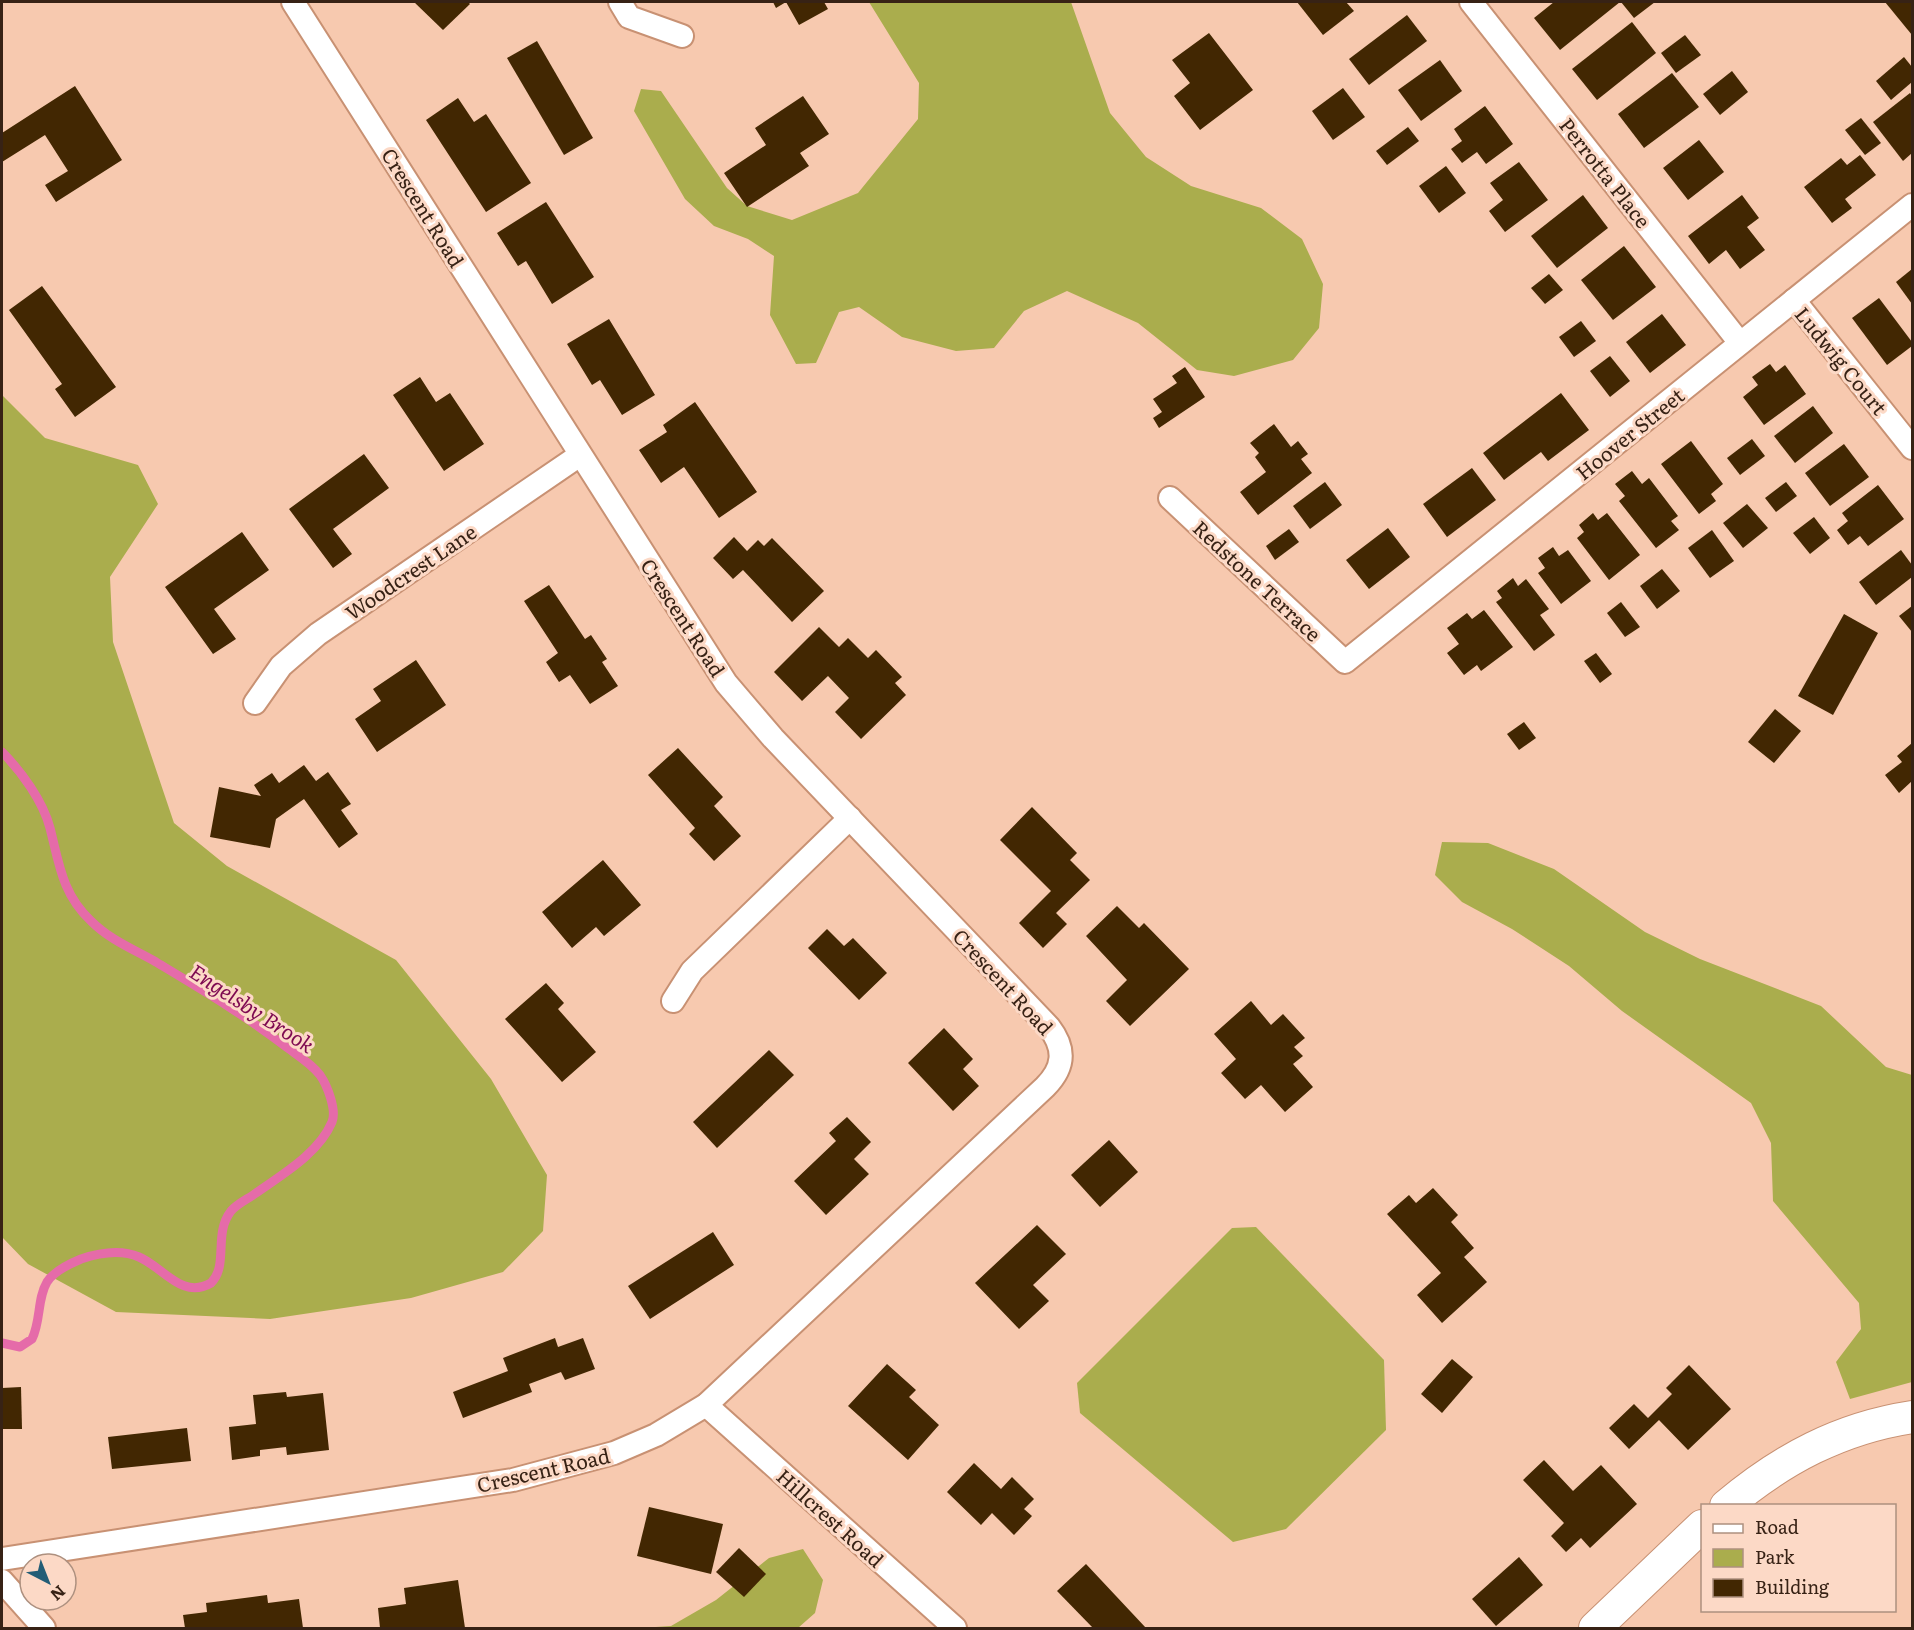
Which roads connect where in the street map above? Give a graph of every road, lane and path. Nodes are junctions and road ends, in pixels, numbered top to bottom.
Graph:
1 (293, 2) edge
2 (620, 2) edge
3 (1471, 2) edge
4 (682, 36) dead end
5 (1912, 205) edge
6 (1794, 300) junction
7 (1740, 343) junction
8 (1912, 448) edge
9 (580, 455) junction
10 (1170, 498) dead end
11 (1345, 662) joint
12 (255, 703) dead end
13 (850, 818) junction
14 (673, 1001) dead end
15 (706, 1405) junction
16 (1912, 1417) edge
17 (1729, 1504) edge
18 (1701, 1527) edge
19 (2, 1559) edge
20 (2, 1581) edge
21 (44, 1629) edge
22 (955, 1629) edge
23 (1595, 1629) edge

1 - 9 street, Crescent Road
2 - 4 street
3 - 7 street, Perrotta Place
5 - 6 street, Hoover Street
6 - 7 street, Hoover Street
6 - 8 street, Ludwig Court
7 - 11 street, Hoover Street
9 - 12 street, Woodcrest Lane
9 - 13 street, Crescent Road
10 - 11 street, Redstone Terrace
13 - 14 street
13 - 15 street, Crescent Road
15 - 19 street, Crescent Road
15 - 22 street, Hillcrest Road
16 - 17 street
18 - 23 street
20 - 21 street

